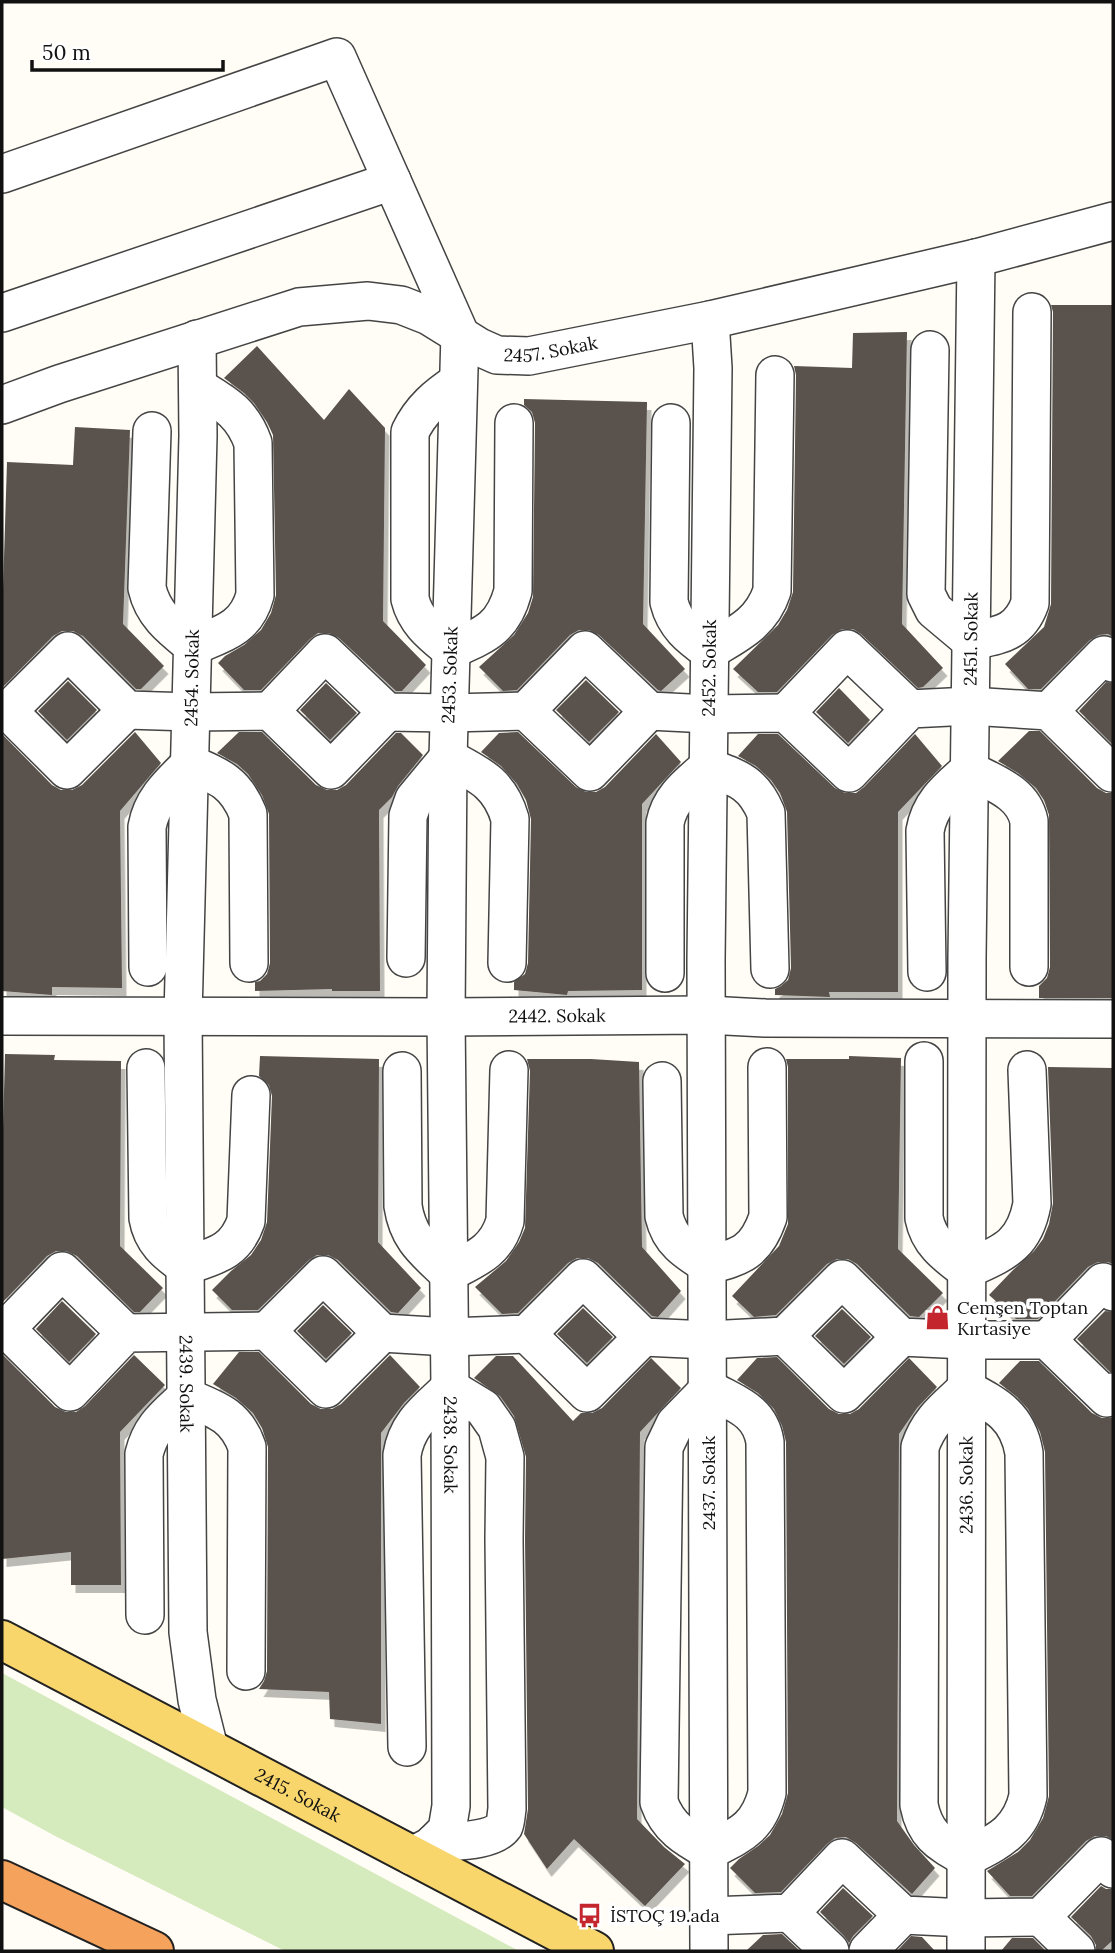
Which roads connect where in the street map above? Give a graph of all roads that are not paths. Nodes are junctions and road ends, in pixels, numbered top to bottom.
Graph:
1 (2, 174) edge
2 (392, 181) junction
3 (1113, 221) edge
4 (976, 258) junction
5 (1032, 312) dead end
6 (2, 313) edge
7 (710, 320) junction
8 (460, 334) junction
9 (197, 339) junction
10 (930, 350) dead end
11 (775, 375) dead end
12 (198, 387) junction
13 (2, 405) edge
14 (671, 422) dead end
15 (514, 424) dead end
16 (152, 431) dead end
17 (971, 641) junction
18 (193, 646) junction
19 (451, 650) junction
20 (709, 651) junction
21 (1113, 663) edge
22 (970, 706) junction
23 (910, 709) junction
24 (127, 710) junction
25 (526, 710) junction
26 (5, 711) edge
27 (270, 711) junction
28 (649, 711) junction
29 (191, 712) junction
30 (387, 712) junction
31 (1049, 712) junction
32 (449, 713) junction
33 (786, 713) junction
34 (709, 714) junction
35 (448, 758) junction
36 (190, 764) junction
37 (708, 767) junction
38 (969, 770) junction
39 (1113, 772) edge
40 (406, 958) dead end
41 (249, 962) dead end
42 (507, 963) dead end
43 (148, 967) dead end
44 (1029, 967) dead end
45 (770, 969) dead end
46 (927, 972) dead end
47 (665, 974) dead end
48 (707, 1015) junction
49 (2, 1016) edge
50 (183, 1016) junction
51 (446, 1017) junction
52 (967, 1018) junction
53 (1113, 1019) edge
54 (924, 1061) dead end
55 (767, 1067) dead end
56 (146, 1069) dead end
57 (509, 1070) dead end
58 (1027, 1070) dead end
59 (402, 1071) dead end
60 (662, 1081) dead end
61 (251, 1095) dead end
62 (708, 1265) junction
63 (185, 1266) junction
64 (966, 1270) junction
65 (448, 1273) junction
66 (1113, 1292) edge
67 (4, 1329) edge
68 (185, 1331) junction
69 (267, 1331) junction
70 (126, 1333) junction
71 (382, 1333) junction
72 (527, 1334) junction
73 (785, 1336) junction
74 (449, 1337) junction
75 (643, 1337) junction
76 (901, 1337) junction
77 (708, 1340) junction
78 (966, 1340) junction
79 (1047, 1340) junction
80 (450, 1388) junction
81 (709, 1389) junction
82 (966, 1389) junction
83 (1113, 1392) edge
84 (186, 1397) junction
85 (145, 1615) dead end
86 (2, 1640) edge
87 (246, 1671) dead end
88 (407, 1747) dead end
89 (209, 1748) junction
90 (423, 1850) junction
91 (709, 1851) junction
92 (966, 1858) junction
93 (1113, 1869) edge
94 (2, 1880) edge
95 (790, 1913) junction
96 (903, 1915) junction
97 (709, 1916) junction
98 (1041, 1917) junction
99 (966, 1935) edge
100 (154, 1951) edge
101 (594, 1951) edge
102 (709, 1951) edge
103 (830, 1951) edge
104 (868, 1951) edge
105 (1076, 1951) edge

1 - 2 street
2 - 6 street
2 - 8 street
3 - 4 street, 2457. Sokak
4 - 7 street, 2457. Sokak
4 - 17 street, 2451. Sokak
5 - 17 street
7 - 8 street, 2457. Sokak
7 - 20 street, 2452. Sokak
8 - 9 street, 2457. Sokak
8 - 19 street, 2453. Sokak
9 - 12 street, 2454. Sokak
9 - 13 street, 2457. Sokak
10 - 17 street
11 - 20 street
12 - 18 street, 2454. Sokak
12 - 18 street
14 - 20 street
15 - 19 street
16 - 18 street
17 - 22 street, 2451. Sokak
18 - 29 street, 2454. Sokak
19 - 32 street, 2453. Sokak
20 - 34 street, 2452. Sokak
21 - 31 street
22 - 23 street
22 - 31 street
22 - 38 street, 2451. Sokak
23 - 33 street
23 - 33 street
24 - 26 street
24 - 26 street
24 - 29 street
25 - 28 street
25 - 28 street
25 - 32 street
27 - 29 street
27 - 30 street
27 - 30 street
28 - 34 street
29 - 36 street, 2454. Sokak
30 - 32 street
31 - 39 street
32 - 35 street, 2453. Sokak
33 - 34 street
34 - 37 street, 2452. Sokak
35 - 40 street
35 - 42 street
35 - 51 street, 2453. Sokak
36 - 41 street
36 - 43 street
36 - 50 street, 2454. Sokak
37 - 45 street
37 - 47 street
37 - 48 street, 2452. Sokak
38 - 44 street
38 - 46 street
38 - 52 street, 2451. Sokak
48 - 51 street, 2442. Sokak
48 - 52 street, 2442. Sokak
48 - 62 street, 2437. Sokak
49 - 50 street, 2442. Sokak
50 - 51 street, 2442. Sokak
50 - 63 street, 2439. Sokak
51 - 65 street, 2438. Sokak
52 - 53 street, 2442. Sokak
52 - 64 street, 2436. Sokak
54 - 64 street
55 - 62 street
56 - 63 street
57 - 65 street
58 - 64 street
59 - 65 street
60 - 62 street
61 - 63 street
62 - 77 street, 2437. Sokak
63 - 68 street, 2439. Sokak
64 - 78 street, 2436. Sokak
65 - 74 street, 2438. Sokak
66 - 79 street
67 - 70 street
67 - 70 street
68 - 69 street
68 - 70 street
68 - 84 street, 2439. Sokak
69 - 71 street
69 - 71 street
71 - 74 street
72 - 74 street
72 - 75 street
72 - 75 street
73 - 76 street
73 - 76 street
73 - 77 street
74 - 80 street, 2438. Sokak
75 - 77 street
76 - 78 street
77 - 81 street, 2437. Sokak
78 - 79 street
78 - 82 street, 2436. Sokak
79 - 83 street
80 - 88 street
80 - 90 street, 2438. Sokak
80 - 90 street
81 - 91 street, 2437. Sokak
81 - 91 street
81 - 91 street
82 - 92 street, 2436. Sokak
82 - 92 street
84 - 85 street
84 - 87 street
84 - 89 street, 2439. Sokak
86 - 89 main road, 2415. Sokak
89 - 90 main road, 2415. Sokak
90 - 101 main road, 2415. Sokak
91 - 97 street, 2437. Sokak
92 - 99 street, 2436. Sokak
93 - 98 street
94 - 100 highway
95 - 96 street
95 - 97 street
95 - 103 street
96 - 99 street
96 - 104 street
97 - 102 street, 2437. Sokak
98 - 99 street
98 - 105 street

